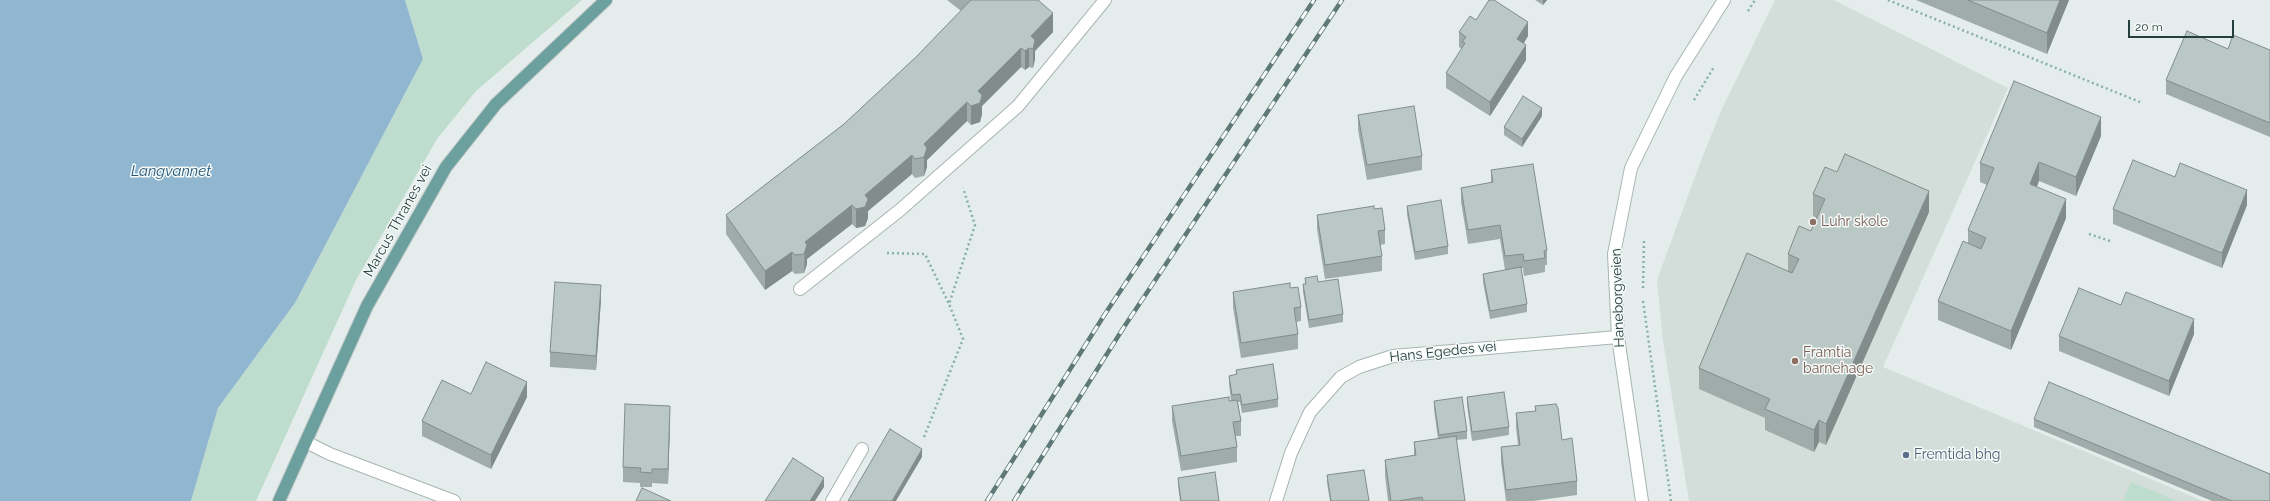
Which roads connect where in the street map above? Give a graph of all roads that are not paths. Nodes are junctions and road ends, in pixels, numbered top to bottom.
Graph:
1 (606, 0) edge
2 (1104, 0) edge
3 (1724, 0) edge
4 (800, 289) dead end
5 (1618, 337) junction
6 (306, 442) junction
7 (862, 449) dead end
8 (279, 501) edge
9 (454, 501) edge
10 (832, 501) edge
11 (1276, 501) edge
12 (1642, 501) edge

1 - 6 main road, Marcus Thranes vei
2 - 4 street
3 - 5 street, Haneborgveien
5 - 11 street, Hans Egedes vei
5 - 12 street, Haneborgveien
6 - 8 main road, Marcus Thranes vei
6 - 9 street
7 - 10 street

